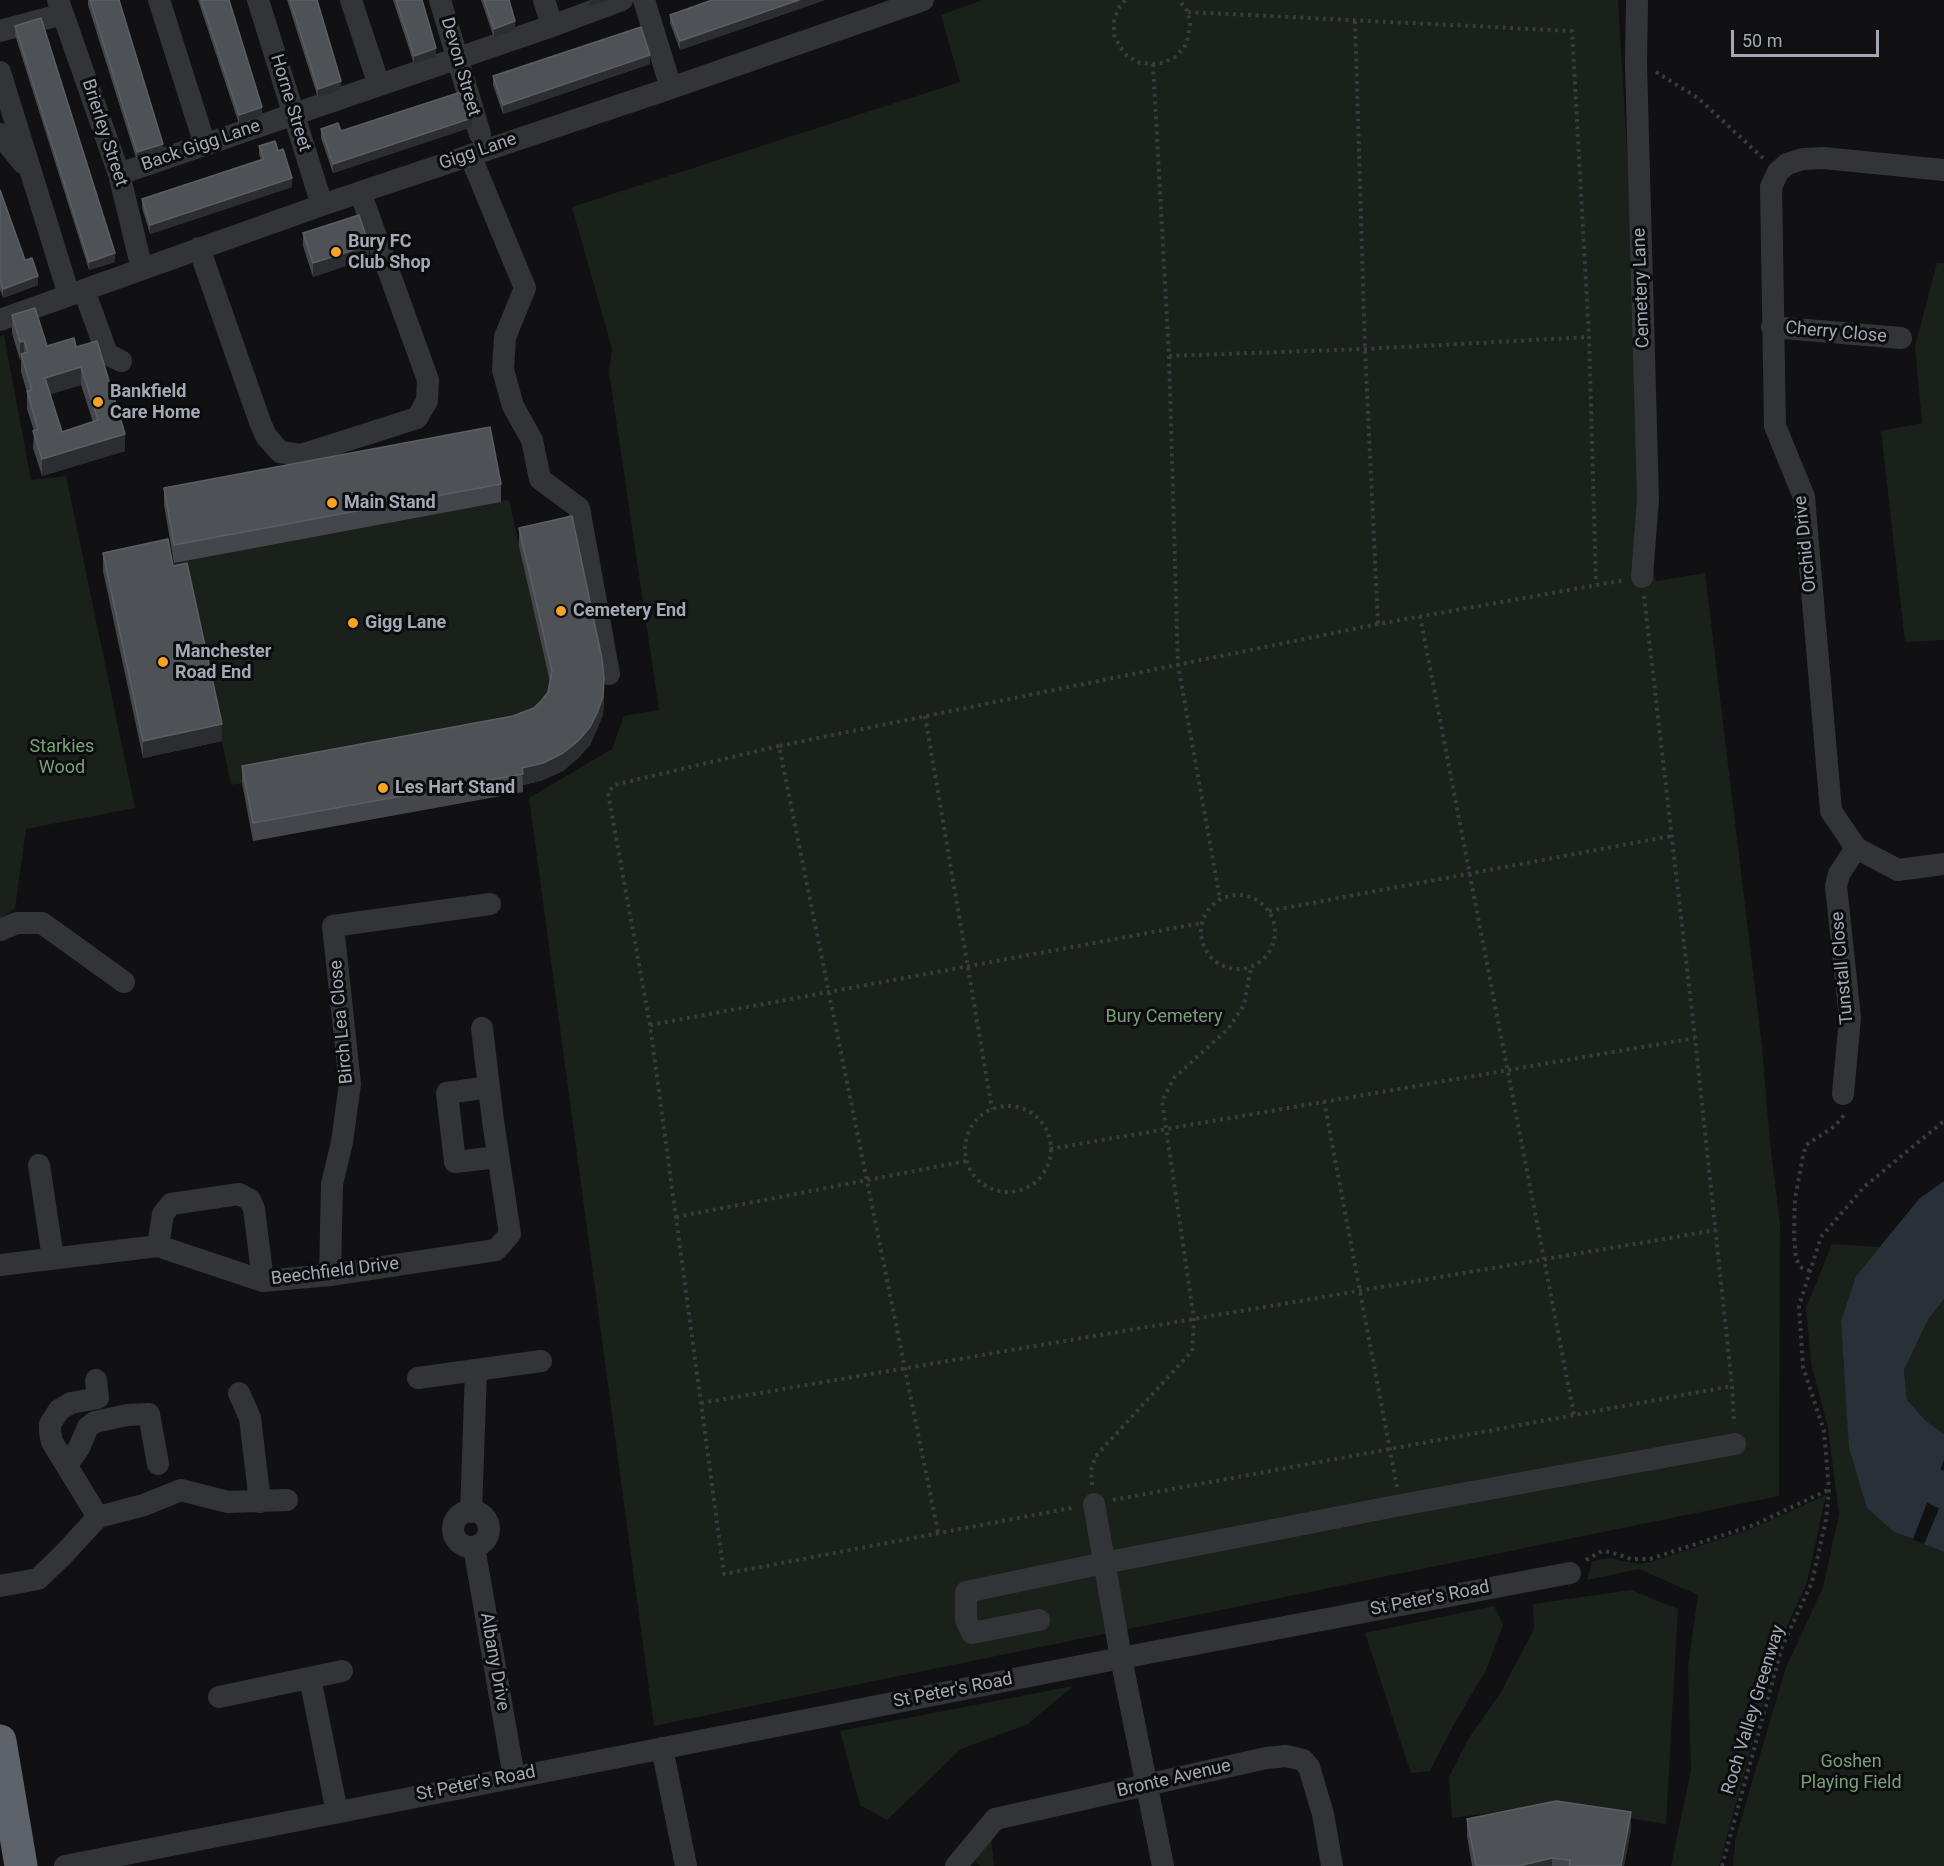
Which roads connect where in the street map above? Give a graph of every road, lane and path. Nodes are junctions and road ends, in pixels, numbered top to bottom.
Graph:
1 (159, 0) edge
2 (258, 0) edge
3 (351, 0) edge
4 (440, 0) edge
5 (544, 0) edge
6 (622, 0) edge
7 (644, 0) edge
8 (923, 0) edge
9 (1125, 0) edge
10 (1179, 0) edge
11 (1636, 0) edge
12 (60, 7) edge
13 (1188, 12) junction
14 (1355, 21) junction
15 (552, 26) junction
16 (0, 31) edge
17 (458, 58) junction
18 (1154, 64) junction
19 (1636, 64) junction
20 (0, 72) edge
21 (379, 85) junction
22 (671, 88) junction
23 (294, 114) junction
24 (0, 134) edge
25 (480, 134) dead end
26 (205, 145) junction
27 (470, 155) junction
28 (1944, 170) edge
29 (1778, 172) junction
30 (31, 174) junction
31 (119, 174) junction
32 (360, 192) junction
33 (322, 205) junction
34 (200, 248) junction
35 (142, 269) junction
36 (76, 293) junction
37 (0, 320) edge
38 (1772, 327) junction
39 (1590, 337) junction
40 (1901, 338) dead end
41 (1365, 349) junction
42 (1168, 356) junction
43 (128, 365) dead end
44 (1642, 577) junction
45 (1596, 584) junction
46 (1420, 616) junction
47 (1378, 624) junction
48 (1178, 665) junction
49 (609, 674) dead end
50 (925, 716) junction
51 (779, 746) junction
52 (1671, 836) junction
53 (1856, 848) junction
54 (1944, 864) edge
55 (1470, 872) junction
56 (1220, 898) junction
57 (490, 904) dead end
58 (1269, 911) junction
59 (1202, 922) junction
60 (0, 930) edge
61 (968, 966) junction
62 (1251, 968) junction
63 (124, 982) dead end
64 (829, 992) junction
65 (650, 1025) junction
66 (482, 1028) dead end
67 (1695, 1038) junction
68 (1508, 1070) junction
69 (489, 1087) junction
70 (1843, 1094) joint
71 (1324, 1101) junction
72 (992, 1109) junction
73 (1944, 1121) edge
74 (1166, 1129) junction
75 (1050, 1149) junction
76 (498, 1158) junction
77 (966, 1161) junction
78 (39, 1165) dead end
79 (867, 1180) junction
80 (676, 1217) junction
81 (1716, 1230) junction
82 (158, 1246) junction
83 (53, 1258) junction
84 (1544, 1260) junction
85 (0, 1265) edge
86 (1810, 1271) junction
87 (330, 1275) junction
88 (263, 1281) junction
89 (1360, 1291) junction
90 (1194, 1319) junction
91 (541, 1361) dead end
92 (905, 1368) junction
93 (476, 1370) junction
94 (418, 1378) dead end
95 (96, 1380) dead end
96 (1732, 1386) junction
97 (239, 1393) dead end
98 (701, 1403) junction
99 (1574, 1415) junction
100 (1735, 1444) joint
101 (1390, 1449) junction
102 (158, 1464) dead end
103 (67, 1466) junction
104 (1829, 1490) junction
105 (287, 1500) dead end
106 (260, 1502) junction
107 (1094, 1504) junction
108 (1401, 1505) junction
109 (98, 1517) junction
110 (938, 1532) junction
111 (1104, 1563) junction
112 (1570, 1573) joint
113 (0, 1586) edge
114 (1039, 1620) dead end
115 (1121, 1658) junction
116 (342, 1671) dead end
117 (310, 1678) junction
118 (219, 1697) dead end
119 (662, 1748) junction
120 (1, 1758) edge
121 (514, 1777) junction
122 (1147, 1786) junction
123 (337, 1812) junction
124 (21, 1866) edge
125 (65, 1866) edge
126 (686, 1866) edge
127 (957, 1866) edge
128 (1163, 1866) edge
129 (1332, 1866) edge
130 (1722, 1866) edge

1 - 26 street
2 - 23 street, Horne Street
3 - 21 street
4 - 17 street, Devon Street
5 - 15 street
6 - 15 street, Back Gigg Lane
7 - 22 street
8 - 22 street, Gigg Lane
9 - 18 path
10 - 13 path
11 - 19 street, Cemetery Lane
12 - 16 street
12 - 31 street, Brierley Street
13 - 14 path
13 - 18 path
14 - 39 path
14 - 41 path
15 - 17 street, Back Gigg Lane
17 - 21 street, Back Gigg Lane
17 - 25 street, Devon Street
18 - 42 path
19 - 29 path
19 - 44 street, Cemetery Lane
20 - 30 street
21 - 23 street, Back Gigg Lane
22 - 27 street, Gigg Lane
23 - 26 street, Back Gigg Lane
23 - 33 street, Horne Street
24 - 30 street
26 - 31 street, Back Gigg Lane
27 - 32 street, Gigg Lane
27 - 49 street
28 - 29 street
29 - 38 street, Orchid Drive
30 - 36 street
31 - 35 street, Brierley Street
32 - 33 street, Gigg Lane
32 - 34 street
33 - 34 street, Gigg Lane
34 - 35 street, Gigg Lane
35 - 36 street, Gigg Lane
36 - 37 street, Gigg Lane
36 - 43 street
38 - 40 street, Cherry Close
38 - 53 street, Orchid Drive
39 - 41 path
39 - 45 path
41 - 42 path
41 - 47 path
42 - 48 path
44 - 45 path
44 - 52 path
45 - 46 path
46 - 47 path
46 - 55 path
47 - 48 path
48 - 50 path
48 - 56 path
50 - 51 path
50 - 61 path
51 - 64 path
51 - 65 path
52 - 55 path
52 - 67 path
53 - 54 street, Orchid Drive
53 - 70 street, Tunstall Close
55 - 58 path
55 - 68 path
56 - 58 path
56 - 59 path
57 - 87 street, Birch Lea Close
58 - 62 path
59 - 61 path
59 - 62 path
60 - 63 street
61 - 64 path
61 - 72 path
62 - 74 path
64 - 65 path
64 - 79 path
65 - 80 path
66 - 69 street
67 - 68 path
67 - 81 path
68 - 71 path
68 - 84 path
69 - 76 street
69 - 76 street
70 - 86 path
71 - 74 path
71 - 89 path
72 - 75 path
72 - 77 path
73 - 86 path, Roch Valley Greenway
74 - 75 path
74 - 90 path
75 - 77 path
76 - 87 street, Beechfield Drive
77 - 79 path
78 - 83 street
79 - 80 path
79 - 92 path
80 - 98 path
81 - 84 path
81 - 96 path
82 - 83 street, Beechfield Drive
82 - 88 street, Beechfield Drive
82 - 88 street
83 - 85 street, Beechfield Drive
84 - 89 path
84 - 99 path
86 - 104 path, Roch Valley Greenway
87 - 88 street, Beechfield Drive
89 - 90 path
89 - 101 path
90 - 92 path
90 - 107 path
91 - 93 street
92 - 98 path
92 - 110 path
93 - 94 street
93 - 121 street, Albany Drive
95 - 103 street
96 - 99 path
96 - 100 path
97 - 106 street
98 - 110 path
99 - 101 path
100 - 108 street
101 - 107 path
101 - 108 path
102 - 103 street
103 - 109 street
104 - 112 path
104 - 130 path, Roch Valley Greenway
105 - 106 street
106 - 109 street
107 - 110 path
107 - 111 street
108 - 111 street
109 - 113 street
111 - 114 street
111 - 115 street
112 - 115 street, St Peter's Road
115 - 119 street, St Peter's Road
115 - 122 street
116 - 117 street
117 - 118 street
117 - 123 street
119 - 121 street, St Peter's Road
119 - 126 street
120 - 124 highway
121 - 123 street, St Peter's Road
122 - 127 street, Bronte Avenue
122 - 128 street
122 - 129 street, Bronte Avenue
123 - 125 street, St Peter's Road

